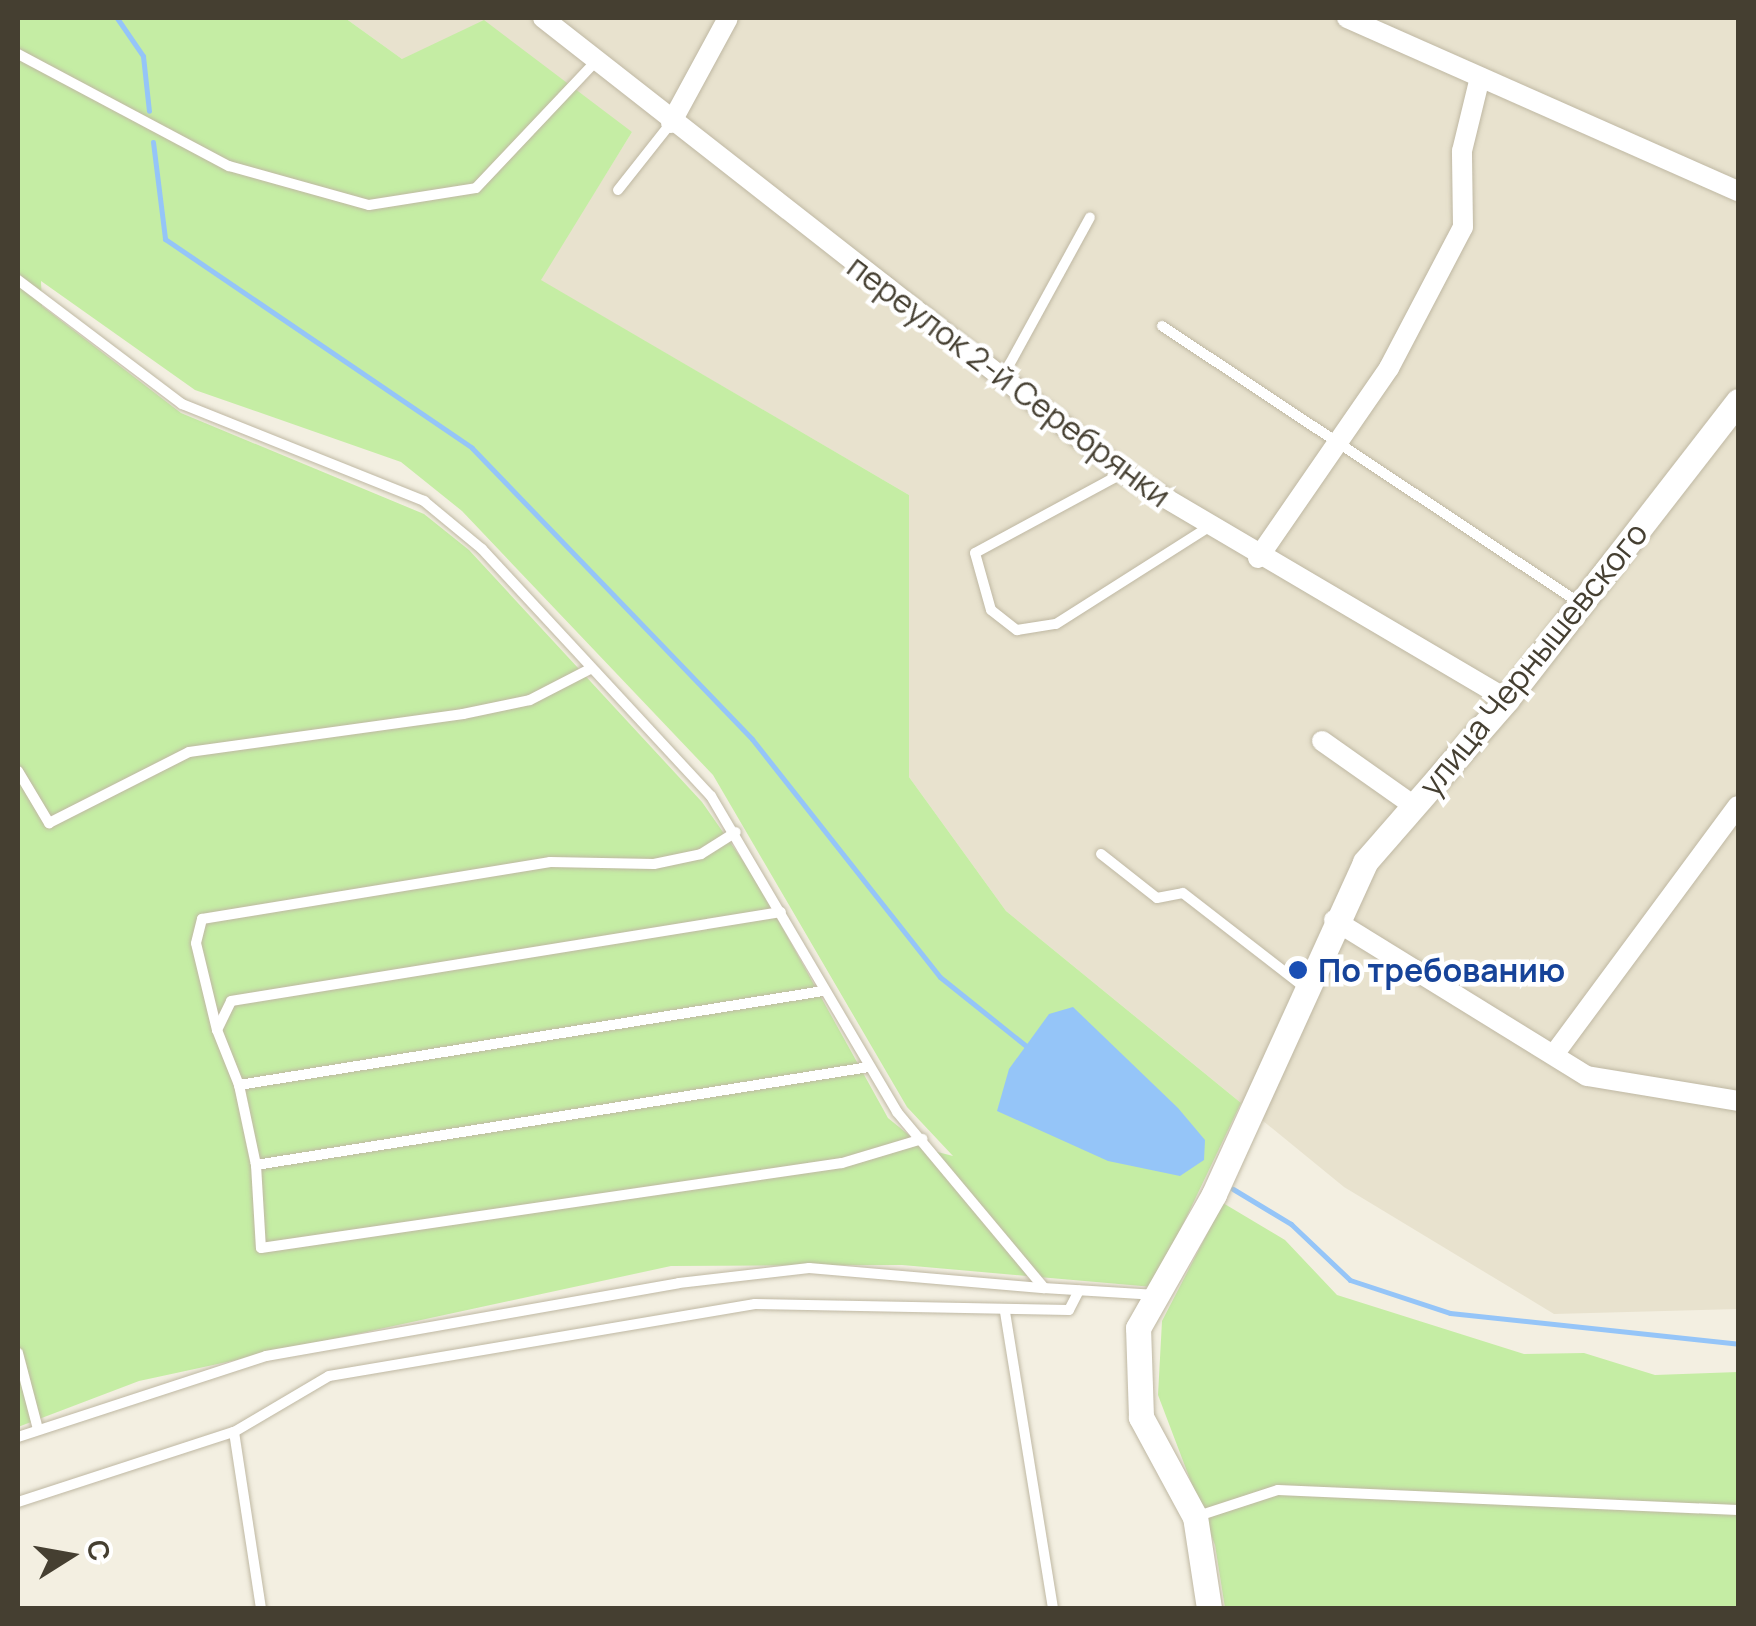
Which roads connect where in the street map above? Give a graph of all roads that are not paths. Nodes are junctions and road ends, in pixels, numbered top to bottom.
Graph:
1 (543, 18) edge
2 (728, 18) edge
3 (1346, 18) edge
4 (1377, 23) edge
5 (18, 54) edge
6 (596, 61) junction
7 (1480, 77) junction
8 (671, 123) junction
9 (618, 190) dead end
10 (1738, 191) edge
11 (1090, 217) dead end
12 (18, 280) edge
13 (1162, 326) dead end
14 (1002, 378) junction
15 (1738, 402) edge
16 (1334, 443) junction
17 (1124, 472) junction
18 (1207, 528) junction
19 (1258, 558) junction
20 (1581, 604) junction
21 (590, 669) junction
22 (1507, 699) junction
23 (1322, 741) dead end
24 (18, 771) edge
25 (1414, 806) junction
26 (1738, 806) edge
27 (736, 832) junction
28 (1101, 854) dead end
29 (782, 912) junction
30 (1334, 920) junction
31 (1303, 986) junction
32 (823, 991) junction
33 (217, 1030) junction
34 (1554, 1053) junction
35 (870, 1067) junction
36 (239, 1085) junction
37 (1738, 1101) edge
38 (922, 1138) junction
39 (256, 1165) junction
40 (1044, 1288) junction
41 (1078, 1290) junction
42 (1157, 1294) junction
43 (1005, 1312) junction
44 (18, 1352) edge
45 (38, 1430) junction
46 (234, 1432) junction
47 (18, 1437) edge
48 (18, 1502) edge
49 (1738, 1510) edge
50 (1195, 1518) junction
51 (261, 1608) edge
52 (1053, 1608) edge
53 (1209, 1608) edge

1 - 6 street, переулок 2-й Серебрянки
2 - 8 street
3 - 4 street
4 - 7 street
5 - 6 lane
6 - 8 street, переулок 2-й Серебрянки
7 - 10 street
7 - 16 street
8 - 9 lane
8 - 14 street, переулок 2-й Серебрянки
11 - 14 lane
12 - 21 lane
13 - 16 lane
14 - 17 street, переулок 2-й Серебрянки
15 - 20 street, улица Чернышевского
16 - 19 street
16 - 20 lane
17 - 18 street, переулок 2-й Серебрянки
17 - 18 lane
18 - 19 street, переулок 2-й Серебрянки
19 - 22 street, переулок 2-й Серебрянки
20 - 22 street, улица Чернышевского
21 - 24 lane
21 - 27 lane
22 - 25 street, улица Чернышевского
23 - 25 street
25 - 30 street, улица Чернышевского
26 - 34 street
27 - 29 lane
27 - 33 lane
28 - 31 lane
29 - 32 lane
29 - 33 lane
30 - 31 street, улица Чернышевского
30 - 34 street
31 - 42 street, улица Чернышевского
32 - 35 lane
32 - 36 lane
33 - 36 lane
34 - 37 street
35 - 38 lane
35 - 39 lane
36 - 39 lane
38 - 39 lane
38 - 40 lane
40 - 41 lane
40 - 45 lane
41 - 42 lane
41 - 43 lane
42 - 50 street, улица Чернышевского
43 - 46 lane
43 - 52 lane
44 - 45 lane
45 - 47 lane
46 - 48 lane
46 - 51 lane
49 - 50 lane
50 - 53 street, улица Чернышевского

